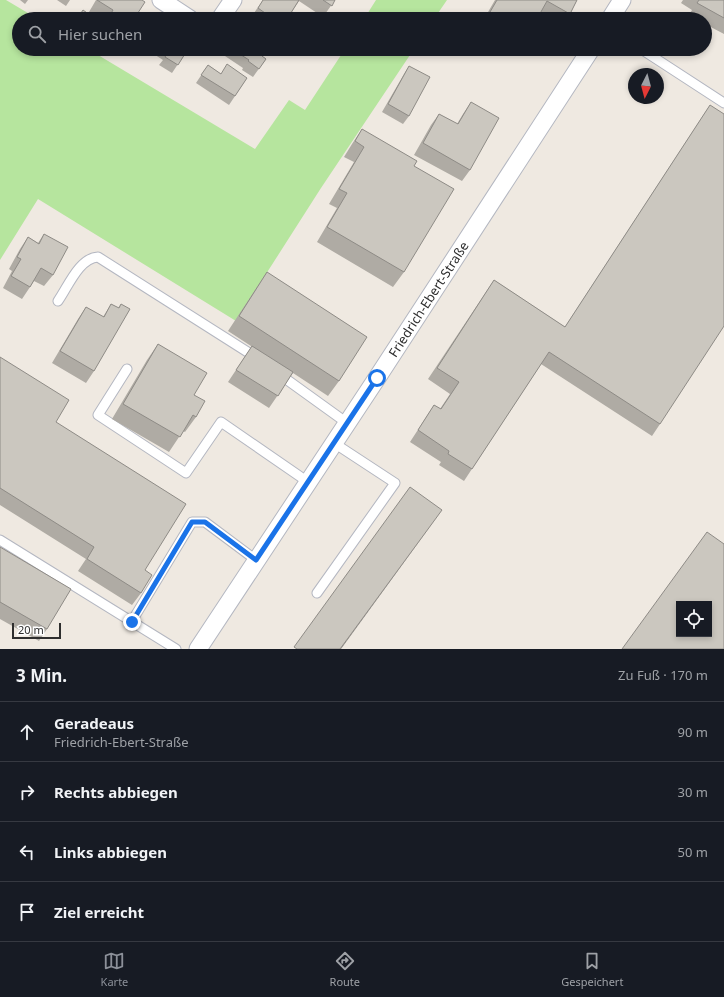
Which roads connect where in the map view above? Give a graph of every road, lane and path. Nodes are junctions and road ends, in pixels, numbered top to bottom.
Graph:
1 (161, 0) edge
2 (233, 0) edge
3 (622, 0) edge
4 (179, 12) edge
5 (225, 12) edge
6 (614, 12) edge
7 (586, 56) edge
8 (652, 56) edge
9 (724, 103) edge
10 (58, 301) dead end
11 (127, 369) dead end
12 (347, 423) junction
13 (334, 443) junction
14 (308, 482) junction
15 (0, 540) edge
16 (256, 560) junction
17 (317, 593) dead end
18 (132, 622) junction
19 (176, 649) edge
20 (198, 649) edge

1 - 4 street
2 - 5 street
3 - 6 street
7 - 12 street, Friedrich-Ebert-Straße
8 - 9 lane
10 - 12 lane
11 - 14 lane
12 - 13 street, Friedrich-Ebert-Straße
13 - 14 street, Friedrich-Ebert-Straße
13 - 17 lane
14 - 16 street, Friedrich-Ebert-Straße
15 - 18 lane
16 - 18 lane
16 - 20 street, Friedrich-Ebert-Straße
18 - 19 lane

